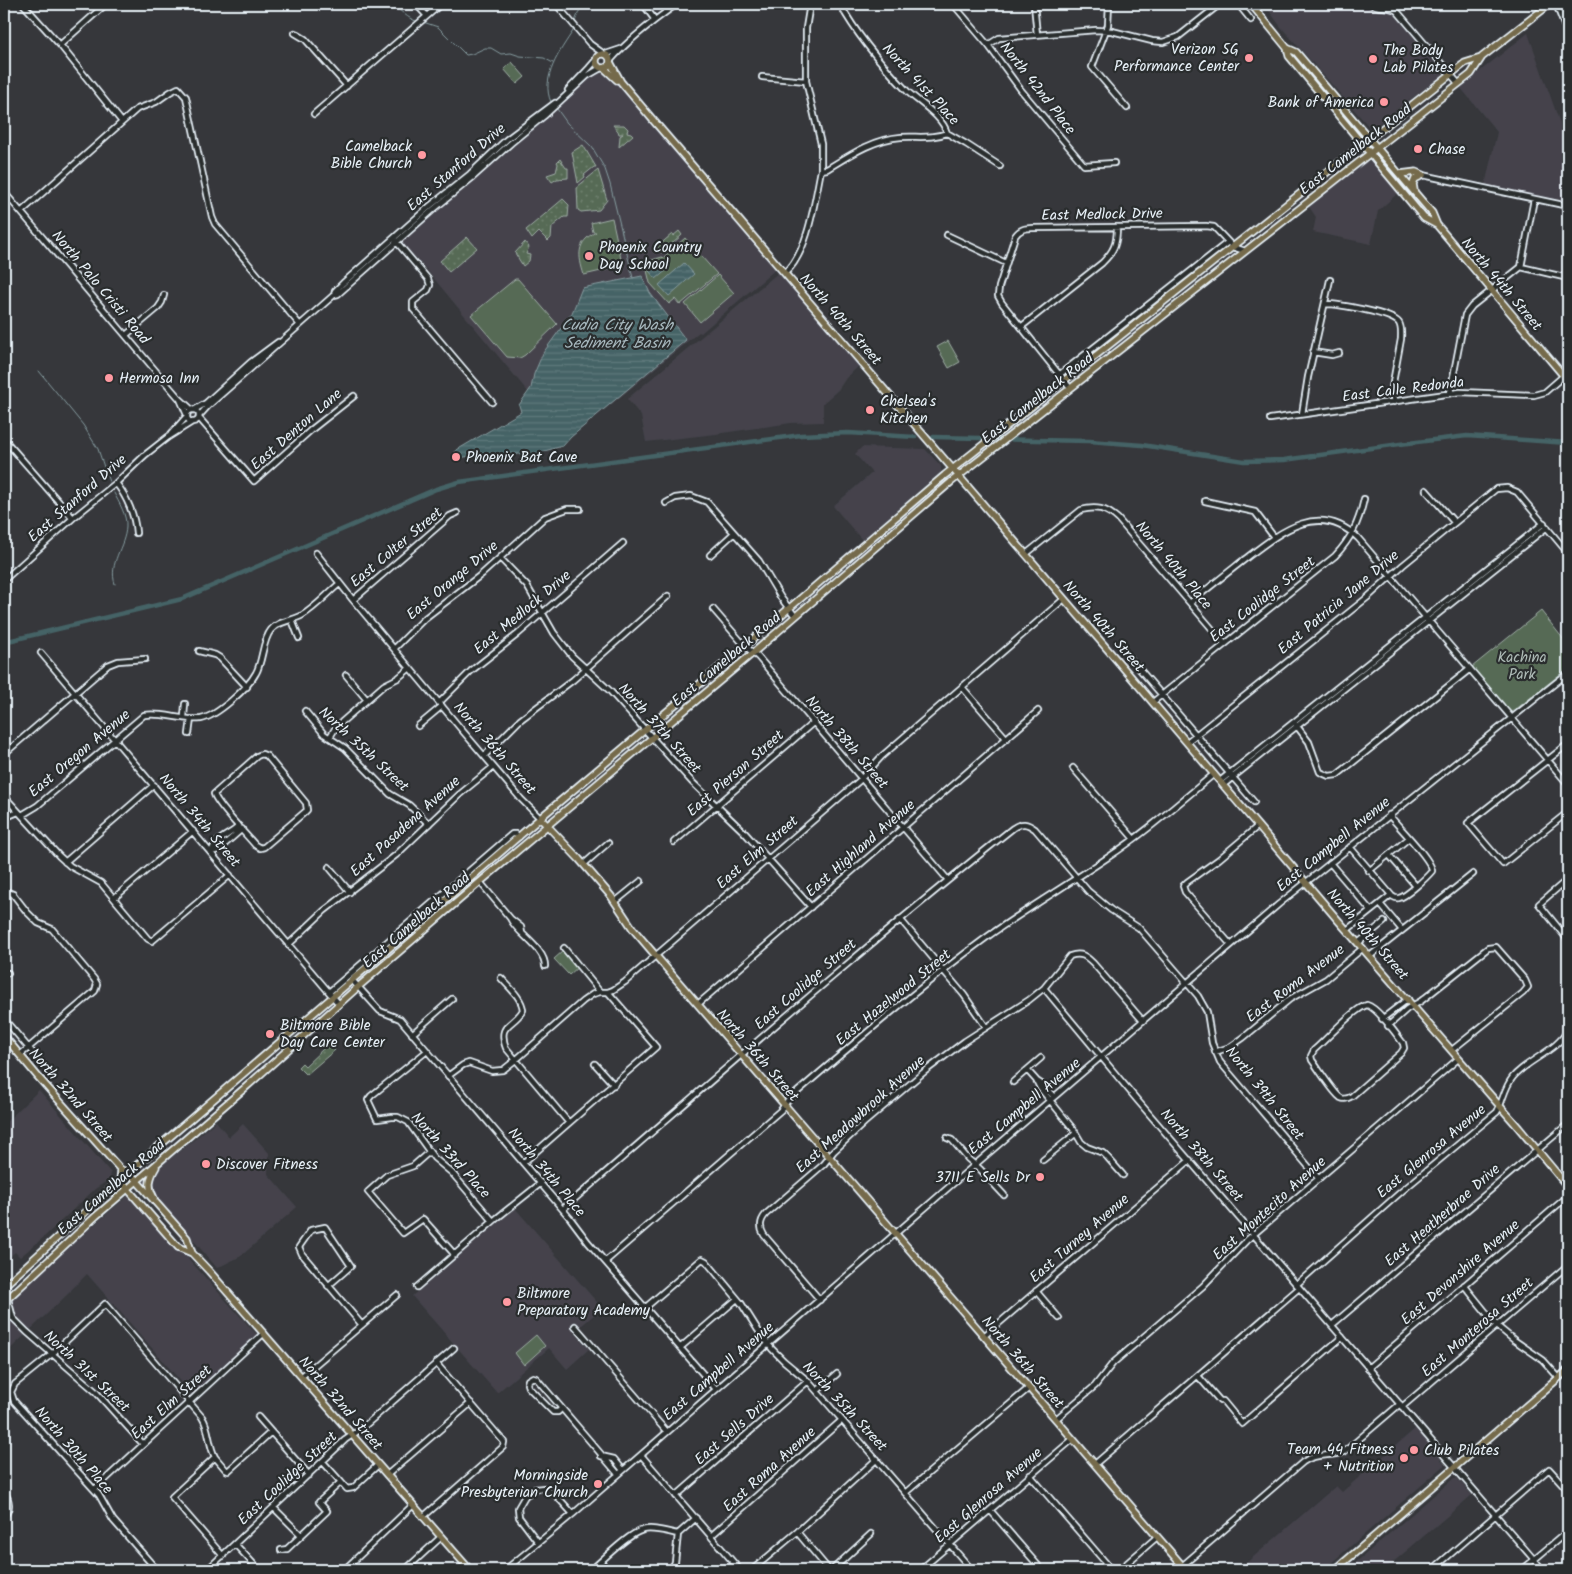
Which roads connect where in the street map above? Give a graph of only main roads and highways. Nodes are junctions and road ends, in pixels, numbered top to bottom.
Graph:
1 (1251, 4) edge
2 (1550, 4) edge
3 (1288, 48) junction
4 (1482, 57) junction
5 (610, 62) junction
6 (603, 68) junction
7 (621, 82) junction
8 (1369, 138) junction
9 (1362, 144) junction
10 (1377, 147) junction
11 (1369, 153) junction
12 (1400, 174) junction
13 (1414, 192) junction
14 (1298, 194) junction
15 (1306, 204) junction
16 (1437, 225) junction
17 (1567, 377) edge
18 (952, 469) junction
19 (959, 476) junction
20 (858, 549) junction
21 (864, 557) junction
22 (540, 818) junction
23 (548, 825) junction
24 (435, 905) junction
25 (443, 914) junction
26 (4, 1036) edge
27 (260, 1059) junction
28 (267, 1068) junction
29 (168, 1138) junction
30 (176, 1147) junction
31 (160, 1160) junction
32 (120, 1170) junction
33 (129, 1172) junction
34 (120, 1180) junction
35 (137, 1181) junction
36 (1568, 1187) edge
37 (128, 1189) junction
38 (159, 1206) junction
39 (57, 1236) junction
40 (64, 1245) junction
41 (192, 1253) junction
42 (4, 1286) edge
43 (6, 1301) edge
44 (1568, 1370) edge
45 (1184, 1568) edge
46 (470, 1570) edge
47 (1335, 1570) edge

1 - 3 main road, North 44th Street
2 - 4 main road, East Camelback Road
3 - 8 main road, North 44th Street
3 - 9 main road, North 44th Street
4 - 8 main road, East Camelback Road
4 - 10 main road, East Camelback Road
5 - 6 main road
5 - 6 main road
5 - 7 main road, North 40th Street
6 - 7 main road, North 40th Street
7 - 18 main road, North 40th Street
8 - 9 main road, East Camelback Road
8 - 10 main road, North 44th Street
9 - 11 main road, North 44th Street
9 - 14 main road, East Camelback Road
10 - 11 main road, East Camelback Road
10 - 12 main road, North 44th Street
11 - 15 main road, East Camelback Road
11 - 16 main road, North 44th Street
12 - 13 main road, North 44th Street
12 - 13 main road
13 - 16 main road, North 44th Street
14 - 15 main road
14 - 18 main road, East Camelback Road
15 - 19 main road, East Camelback Road
16 - 17 main road, North 44th Street
18 - 19 main road, North 40th Street
18 - 20 main road, East Camelback Road
19 - 21 main road, East Camelback Road
19 - 36 main road, North 40th Street
20 - 21 main road
20 - 22 main road, East Camelback Road
21 - 23 main road, East Camelback Road
22 - 23 main road, North 36th Street
22 - 24 main road, East Camelback Road
23 - 25 main road, East Camelback Road
23 - 45 main road, North 36th Street
24 - 25 main road
24 - 27 main road, East Camelback Road
25 - 28 main road, East Camelback Road
26 - 32 main road, North 32nd Street
27 - 28 main road
27 - 29 main road, East Camelback Road
28 - 30 main road, East Camelback Road
29 - 30 main road
29 - 33 main road, East Camelback Road
30 - 31 main road, East Camelback Road
31 - 35 main road, East Camelback Road
31 - 38 main road
32 - 33 main road
32 - 34 main road
33 - 34 main road, East Camelback Road
33 - 35 main road, North 32nd Street
34 - 37 main road, North 32nd Street
34 - 39 main road, East Camelback Road
35 - 37 main road, East Camelback Road
35 - 38 main road, North 32nd Street
37 - 40 main road, East Camelback Road
37 - 41 main road, North 32nd Street
38 - 41 main road, North 32nd Street
39 - 40 main road
39 - 42 main road, East Camelback Road
40 - 43 main road, East Camelback Road
41 - 46 main road, North 32nd Street
44 - 47 main road

